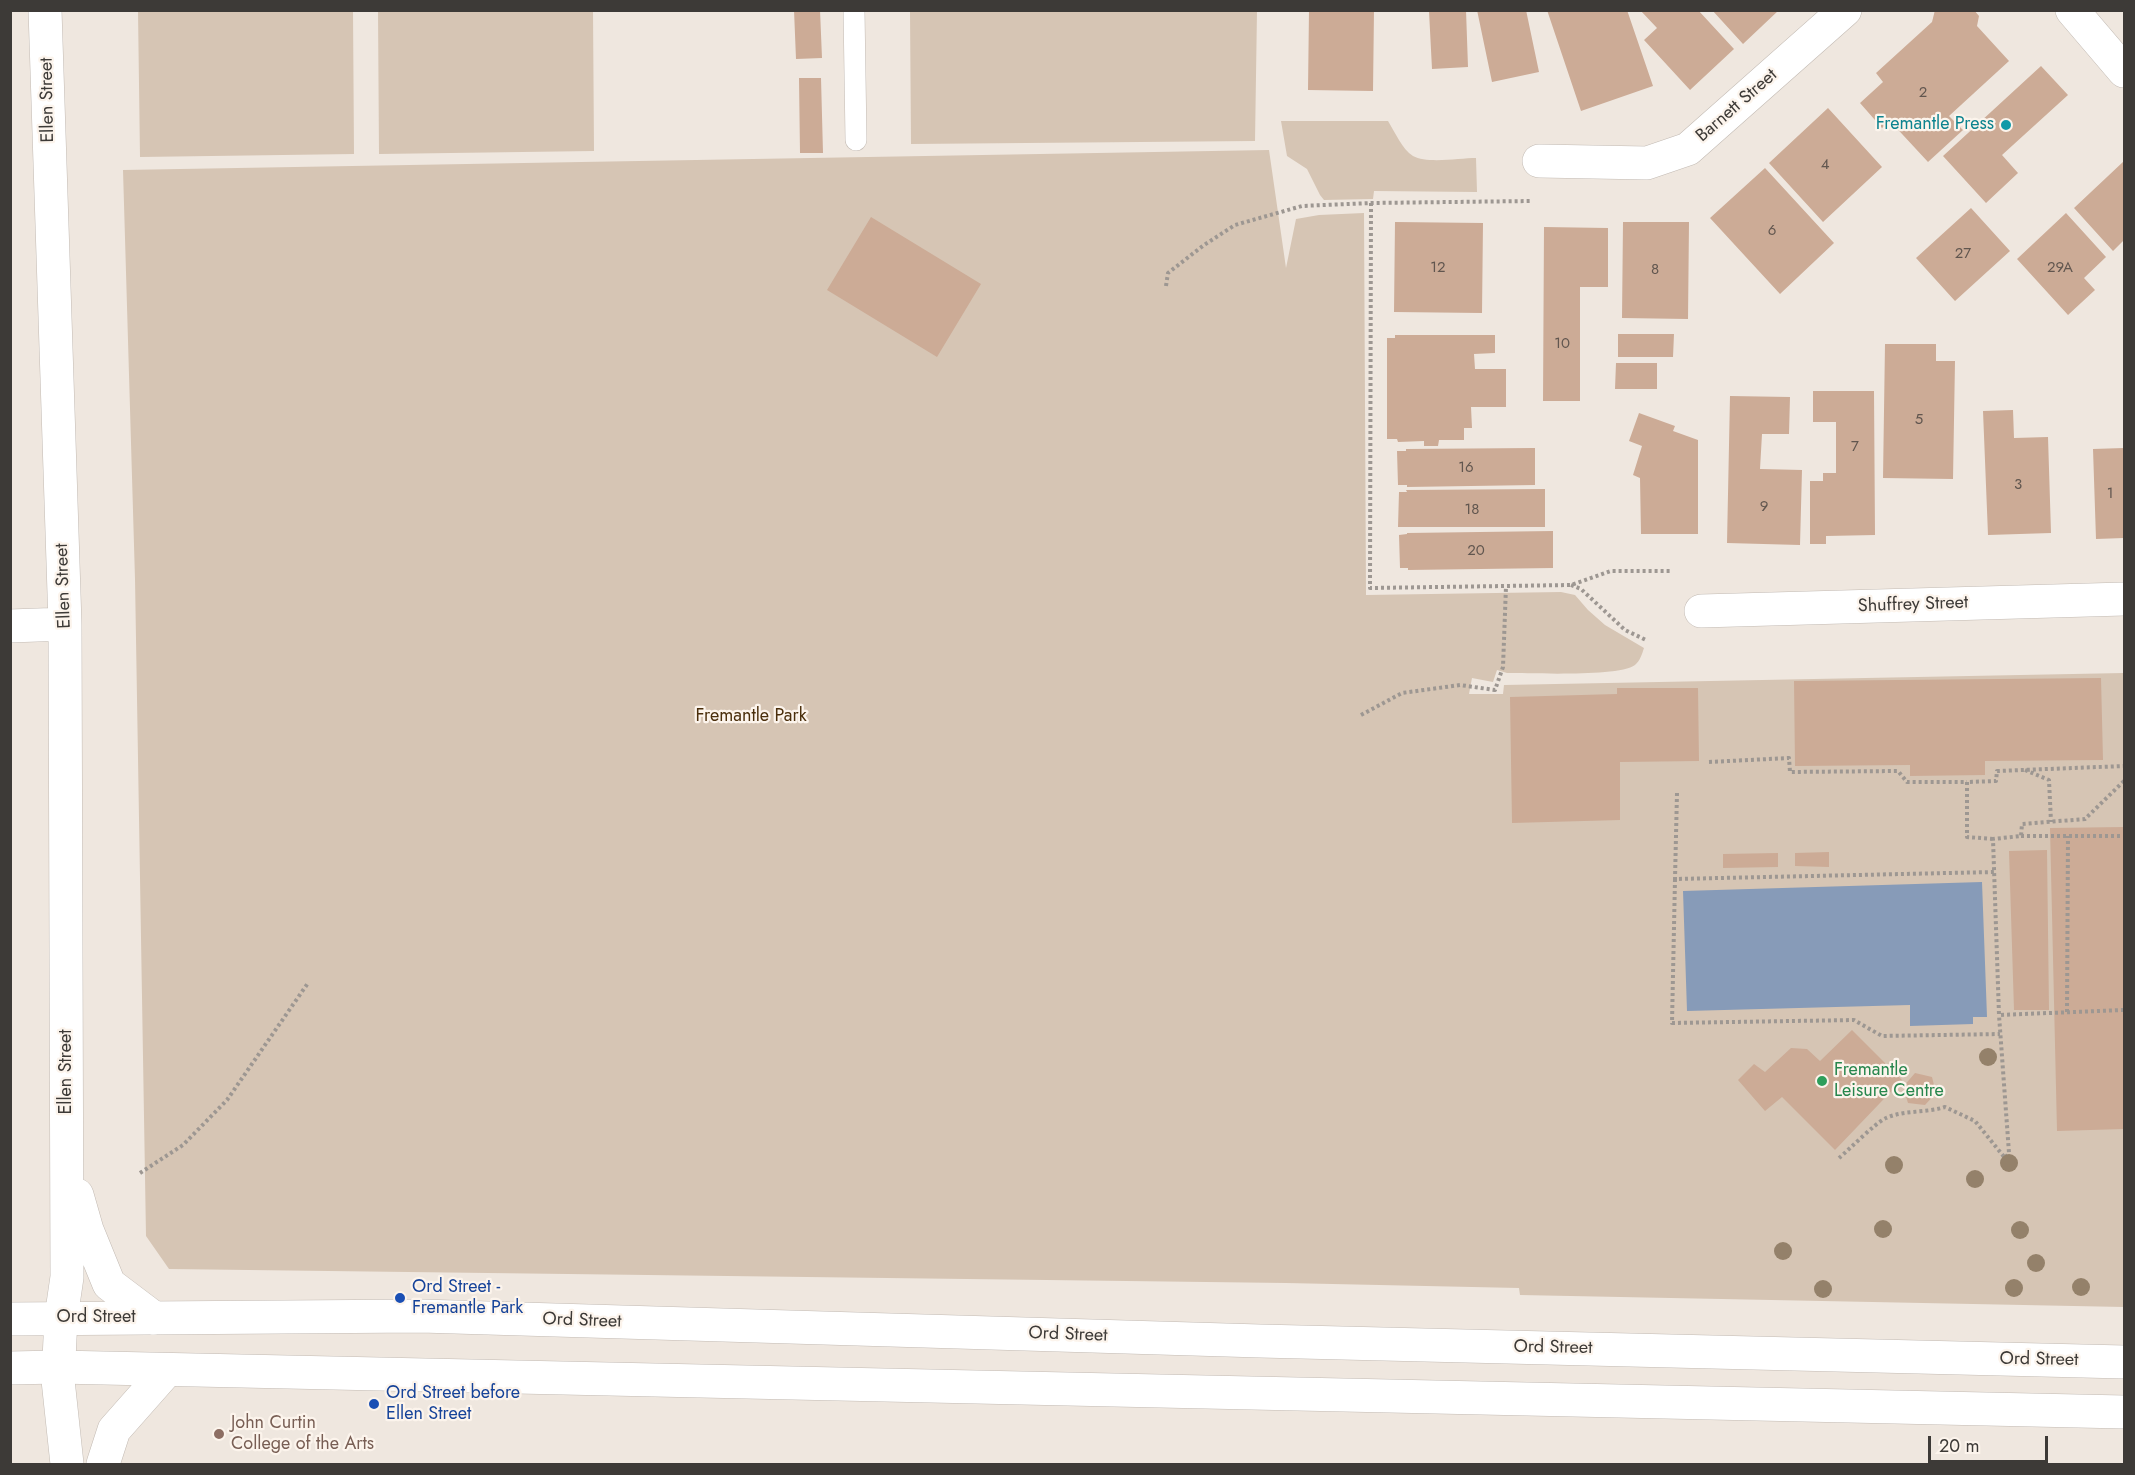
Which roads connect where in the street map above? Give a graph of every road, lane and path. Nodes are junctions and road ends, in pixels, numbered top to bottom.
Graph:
1 (45, 10) edge
2 (854, 10) edge
3 (1845, 10) edge
4 (2072, 10) edge
5 (2124, 71) edge
6 (856, 140) dead end
7 (1539, 162) dead end
8 (1531, 201) dead end
9 (1371, 203) junction
10 (1166, 286) dead end
11 (1672, 571) dead end
12 (1571, 585) junction
13 (1506, 586) junction
14 (2124, 599) edge
15 (1701, 611) dead end
16 (65, 624) junction
17 (10, 626) edge
18 (1646, 640) dead end
19 (1361, 715) dead end
20 (1709, 762) dead end
21 (2124, 766) edge
22 (2023, 770) junction
23 (1949, 775) dead end
24 (2124, 781) edge
25 (1949, 782) junction
26 (1967, 782) junction
27 (1677, 793) dead end
28 (2051, 822) junction
29 (2021, 836) junction
30 (2068, 836) junction
31 (2124, 837) edge
32 (1993, 838) junction
33 (1994, 872) junction
34 (1675, 879) junction
35 (308, 983) dead end
36 (2124, 1010) edge
37 (2067, 1012) junction
38 (1999, 1014) junction
39 (2000, 1034) junction
40 (1839, 1158) dead end
41 (67, 1162) junction
42 (140, 1173) dead end
43 (61, 1318) junction
44 (154, 1318) junction
45 (10, 1319) edge
46 (2124, 1362) edge
47 (58, 1367) junction
48 (10, 1368) edge
49 (167, 1370) junction
50 (2124, 1412) edge
51 (67, 1464) edge
52 (103, 1464) edge

1 - 16 main road, Ellen Street
2 - 6 lane
3 - 7 main road, Barnett Street
4 - 5 main road
8 - 9 path
9 - 10 path
9 - 13 path
11 - 12 path
12 - 13 path
12 - 18 path
13 - 19 path
14 - 15 main road, Shuffrey Street
16 - 17 main road
16 - 41 main road, Ellen Street
20 - 25 path
21 - 22 path
22 - 26 path
22 - 28 path
23 - 25 path
24 - 28 path
25 - 26 path
26 - 32 path
27 - 34 path
28 - 29 path
29 - 30 path
29 - 32 path
30 - 31 path
30 - 37 path
32 - 33 path
33 - 34 path
33 - 38 path
34 - 39 path
35 - 42 path
36 - 37 path
37 - 38 path
38 - 39 path
39 - 40 path
41 - 43 main road, Ellen Street
41 - 44 main road, Ellen Street
43 - 44 main road, Ord Street
43 - 45 main road, Ord Street
43 - 47 main road, Ellen Street
44 - 46 main road, Ord Street
47 - 48 main road
47 - 49 main road
47 - 51 main road, Ellen Street
49 - 50 main road
49 - 52 main road

